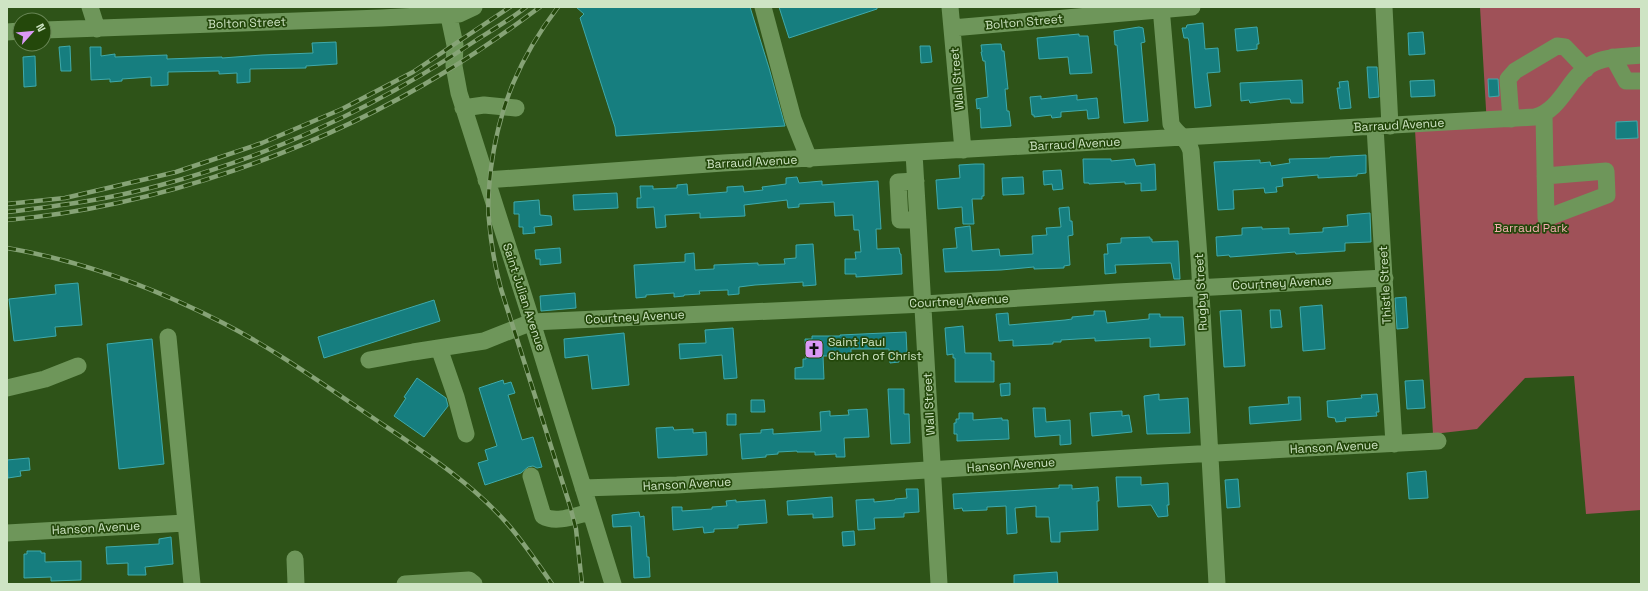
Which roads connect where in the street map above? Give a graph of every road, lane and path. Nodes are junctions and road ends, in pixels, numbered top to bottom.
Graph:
1 (90, 7) edge
2 (474, 7) edge
3 (764, 7) edge
4 (950, 7) edge
5 (1192, 7) edge
6 (1384, 7) edge
7 (1161, 9) edge
8 (448, 10) edge
9 (952, 28) junction
10 (97, 29) junction
11 (52, 30) edge
12 (1641, 56) edge
13 (1613, 57) junction
14 (1586, 68) junction
15 (1641, 81) edge
16 (464, 108) junction
17 (516, 108) dead end
18 (1544, 115) junction
19 (1511, 119) junction
20 (1383, 126) junction
21 (1184, 138) junction
22 (963, 150) junction
23 (914, 153) junction
24 (809, 159) junction
25 (1545, 176) dead end
26 (486, 180) junction
27 (1385, 278) junction
28 (1201, 287) junction
29 (924, 304) junction
30 (532, 322) junction
31 (168, 337) dead end
32 (438, 348) junction
33 (369, 360) dead end
34 (78, 366) dead end
35 (7, 388) edge
36 (466, 434) dead end
37 (1438, 441) dead end
38 (1394, 444) junction
39 (1210, 454) junction
40 (933, 470) junction
41 (531, 476) dead end
42 (583, 488) junction
43 (590, 512) junction
44 (185, 523) junction
45 (7, 533) edge
46 (295, 559) dead end
47 (192, 584) edge
48 (296, 584) edge
49 (405, 584) edge
50 (474, 584) edge
51 (613, 584) edge
52 (939, 584) edge
53 (1218, 584) edge

1 - 10 street
2 - 8 street, Bolton Street
3 - 24 street
4 - 9 street, Wall Street
5 - 7 street, Bolton Street
6 - 20 street, Thistle Street
7 - 9 street, Bolton Street
7 - 21 street, Rugby Street
8 - 10 street, Bolton Street
8 - 16 street, Saint Julian Avenue
9 - 22 street, Wall Street
10 - 11 street, Bolton Street
12 - 13 street
13 - 14 street
13 - 15 street
14 - 18 street
14 - 19 street
16 - 17 street
16 - 26 street, Saint Julian Avenue
18 - 19 street, Barraud Avenue
18 - 25 street
19 - 20 street, Barraud Avenue
20 - 21 street, Barraud Avenue
20 - 27 street, Thistle Street
21 - 22 street, Barraud Avenue
21 - 28 street, Rugby Street
22 - 23 street, Barraud Avenue
23 - 24 street, Barraud Avenue
23 - 29 street, Wall Street
24 - 26 street, Barraud Avenue
26 - 30 street, Saint Julian Avenue
27 - 28 street, Courtney Avenue
27 - 38 street, Thistle Street
28 - 29 street, Courtney Avenue
28 - 39 street, Rugby Street
29 - 30 street, Courtney Avenue
29 - 40 street, Wall Street
30 - 32 street, Courtney Avenue
30 - 42 street, Saint Julian Avenue
31 - 44 street
32 - 33 street, Courtney Avenue
32 - 36 street
34 - 35 street
37 - 38 street, Hanson Avenue
38 - 39 street, Hanson Avenue
39 - 40 street, Hanson Avenue
39 - 53 street, Rugby Street
40 - 42 street, Hanson Avenue
40 - 52 street, Wall Street
41 - 43 street
42 - 43 street, Saint Julian Avenue
43 - 51 street, Saint Julian Avenue
44 - 45 street, Hanson Avenue
44 - 47 street
46 - 48 street
49 - 50 street

